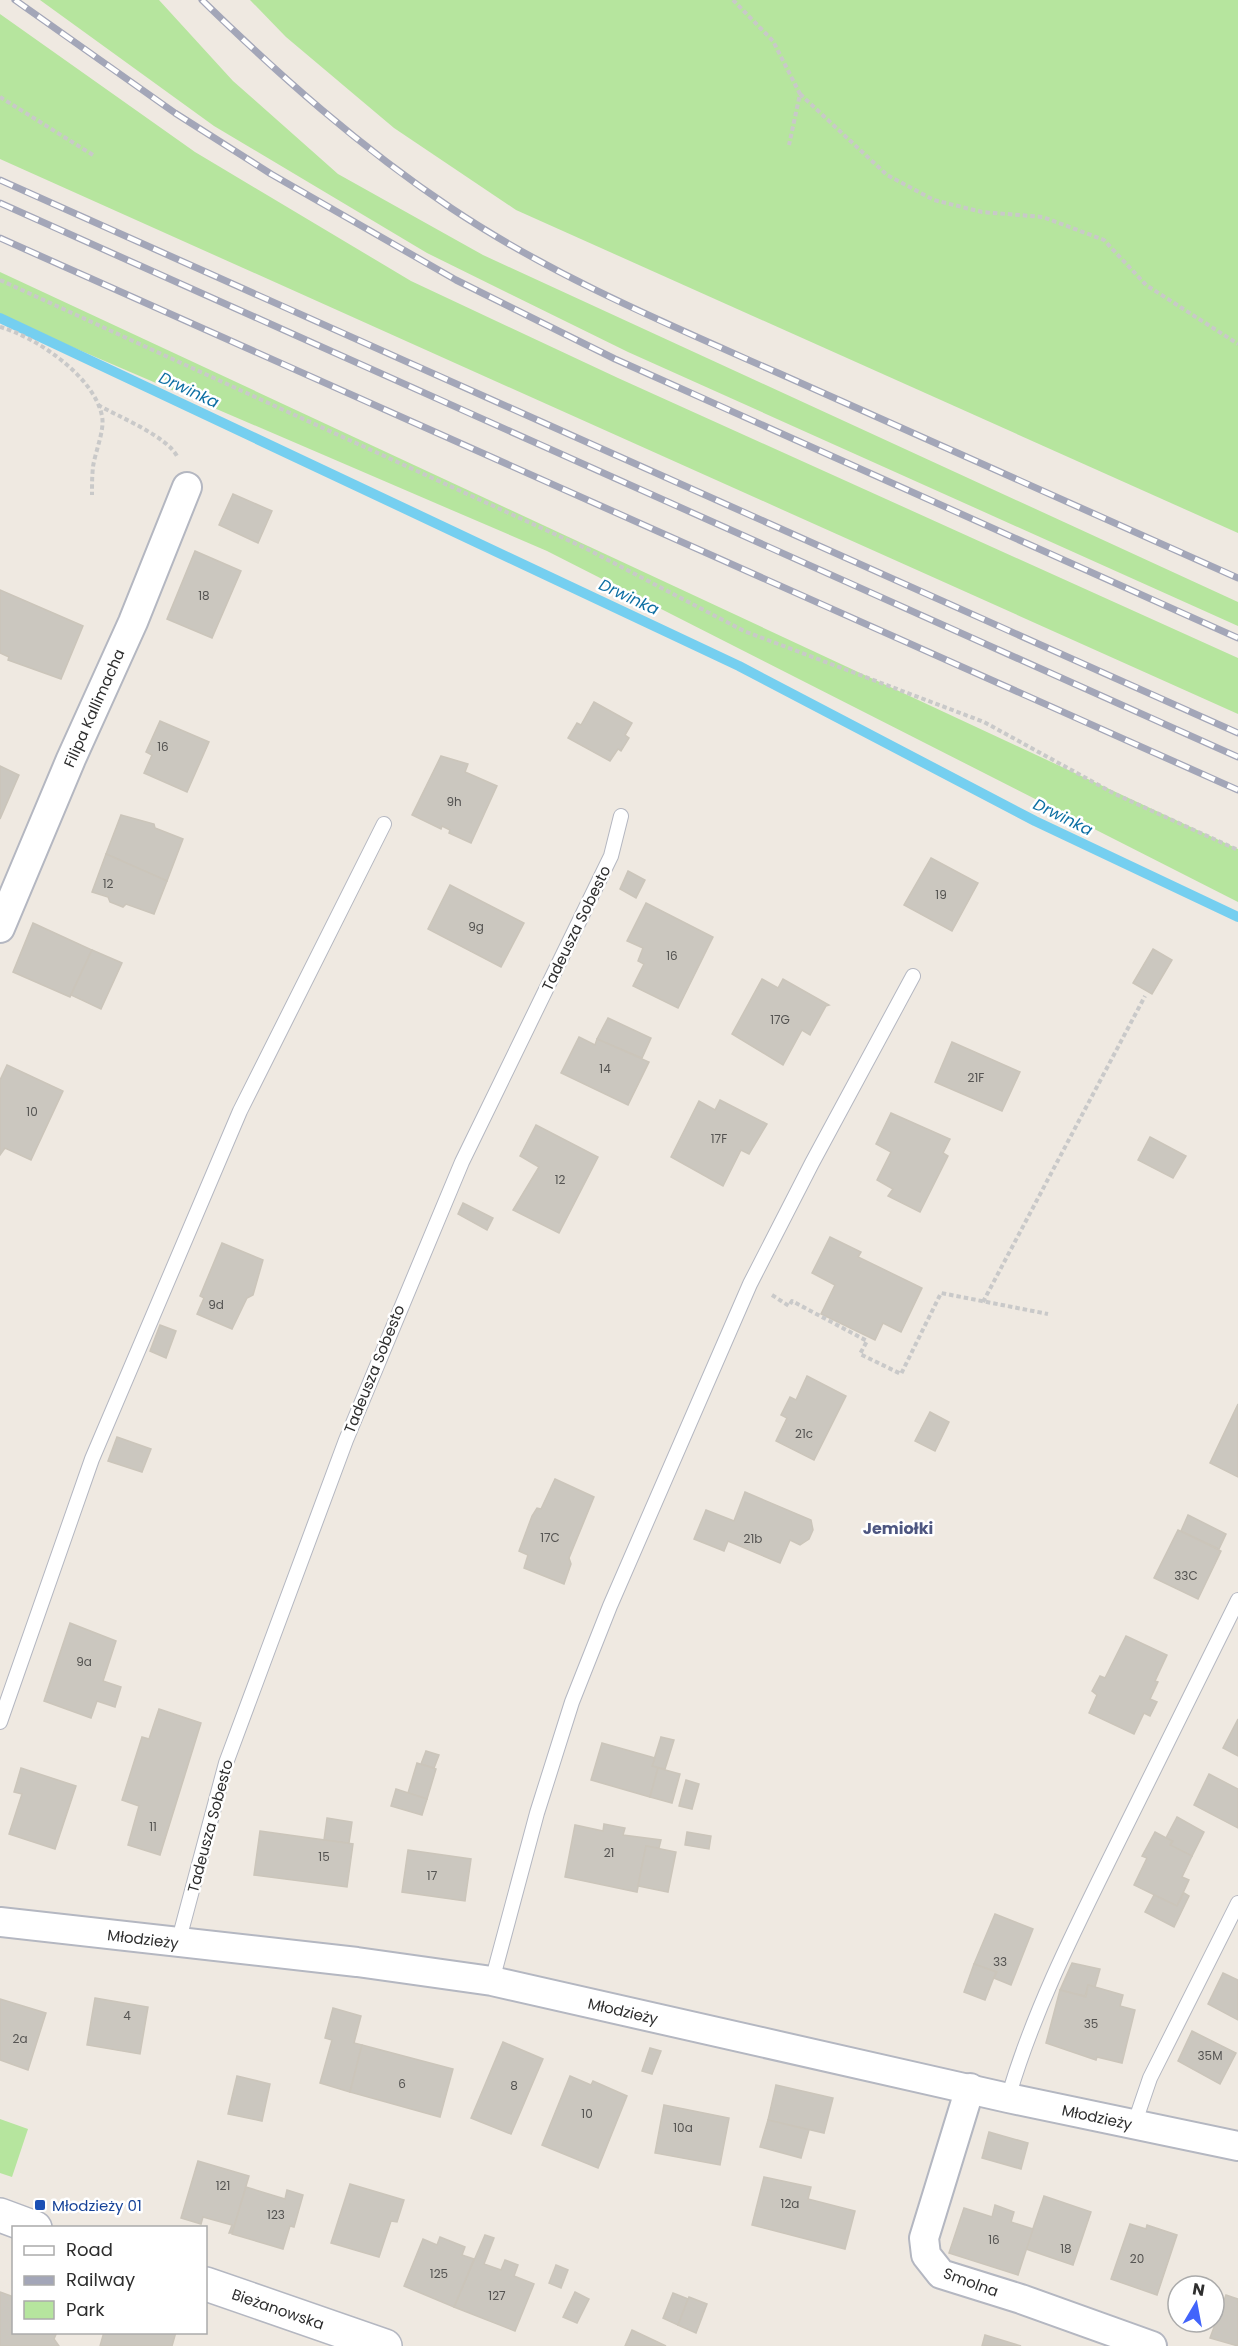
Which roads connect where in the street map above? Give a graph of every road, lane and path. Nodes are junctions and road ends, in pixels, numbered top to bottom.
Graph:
1 (734, 0) edge
2 (800, 94) junction
3 (0, 97) edge
4 (789, 145) dead end
5 (93, 155) dead end
6 (0, 280) edge
7 (0, 327) edge
8 (1238, 344) edge
9 (96, 404) junction
10 (188, 487) joint
11 (92, 495) dead end
12 (621, 816) dead end
13 (384, 824) dead end
14 (1238, 850) edge
15 (0, 928) edge
16 (913, 976) dead end
17 (1145, 996) dead end
18 (750, 1284) junction
19 (983, 1302) junction
20 (1048, 1314) dead end
21 (1238, 1600) edge
22 (0, 1722) edge
23 (1238, 1903) edge
24 (0, 1922) edge
25 (178, 1943) junction
26 (492, 1981) junction
27 (970, 2088) junction
28 (1008, 2098) junction
29 (1134, 2125) junction
30 (1238, 2146) edge
31 (0, 2215) edge
32 (30, 2226) edge
33 (207, 2284) edge
34 (385, 2346) edge
35 (1152, 2346) edge

1 - 2 path
2 - 4 path
2 - 8 path
3 - 5 path
6 - 14 path
7 - 9 path
9 - 10 path
9 - 11 path
10 - 15 street, Filipa Kallimacha
12 - 25 lane, Tadeusza Sobesto
13 - 22 lane
16 - 18 lane
17 - 19 path
18 - 19 path
18 - 26 lane
19 - 20 path
21 - 28 lane
23 - 29 lane
24 - 25 street, Młodzieży
25 - 26 street, Młodzieży
26 - 27 street, Młodzieży
27 - 28 street, Młodzieży
27 - 35 street, Smolna
28 - 29 street, Młodzieży
29 - 30 street, Młodzieży
31 - 32 street
33 - 34 street, Bieżanowska

